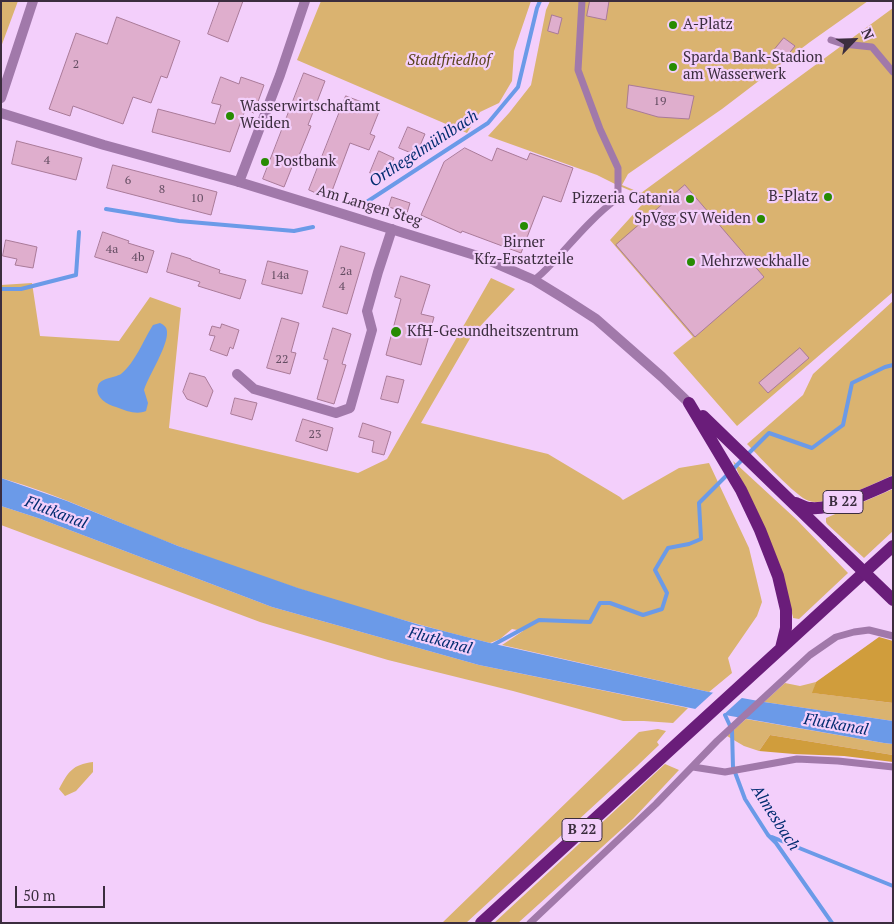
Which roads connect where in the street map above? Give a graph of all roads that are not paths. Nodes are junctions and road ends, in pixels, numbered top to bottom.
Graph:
1 (33, 1) edge
2 (305, 1) edge
3 (582, 1) edge
4 (831, 40) dead end
5 (893, 72) edge
6 (1, 98) edge
7 (1, 113) edge
8 (238, 182) junction
9 (392, 229) junction
10 (534, 280) junction
11 (236, 374) dead end
12 (689, 403) joint
13 (716, 437) junction
14 (893, 482) edge
15 (790, 501) junction
16 (893, 546) edge
17 (893, 600) edge
18 (893, 636) edge
19 (781, 648) junction
20 (693, 767) junction
21 (893, 767) edge
22 (481, 923) edge
23 (530, 923) edge

1 - 6 street
2 - 8 street
3 - 10 lane
4 - 5 lane
7 - 8 street, Am Langen Steg
8 - 9 street, Am Langen Steg
9 - 10 street, Am Langen Steg
9 - 11 street
10 - 12 street, Am Langen Steg
12 - 13 main road
13 - 15 main road
13 - 19 main road
14 - 15 main road, B 22
15 - 17 main road, bridge
16 - 19 main road, B 22
18 - 20 lane
19 - 22 main road, B 22
20 - 21 lane
20 - 23 lane

